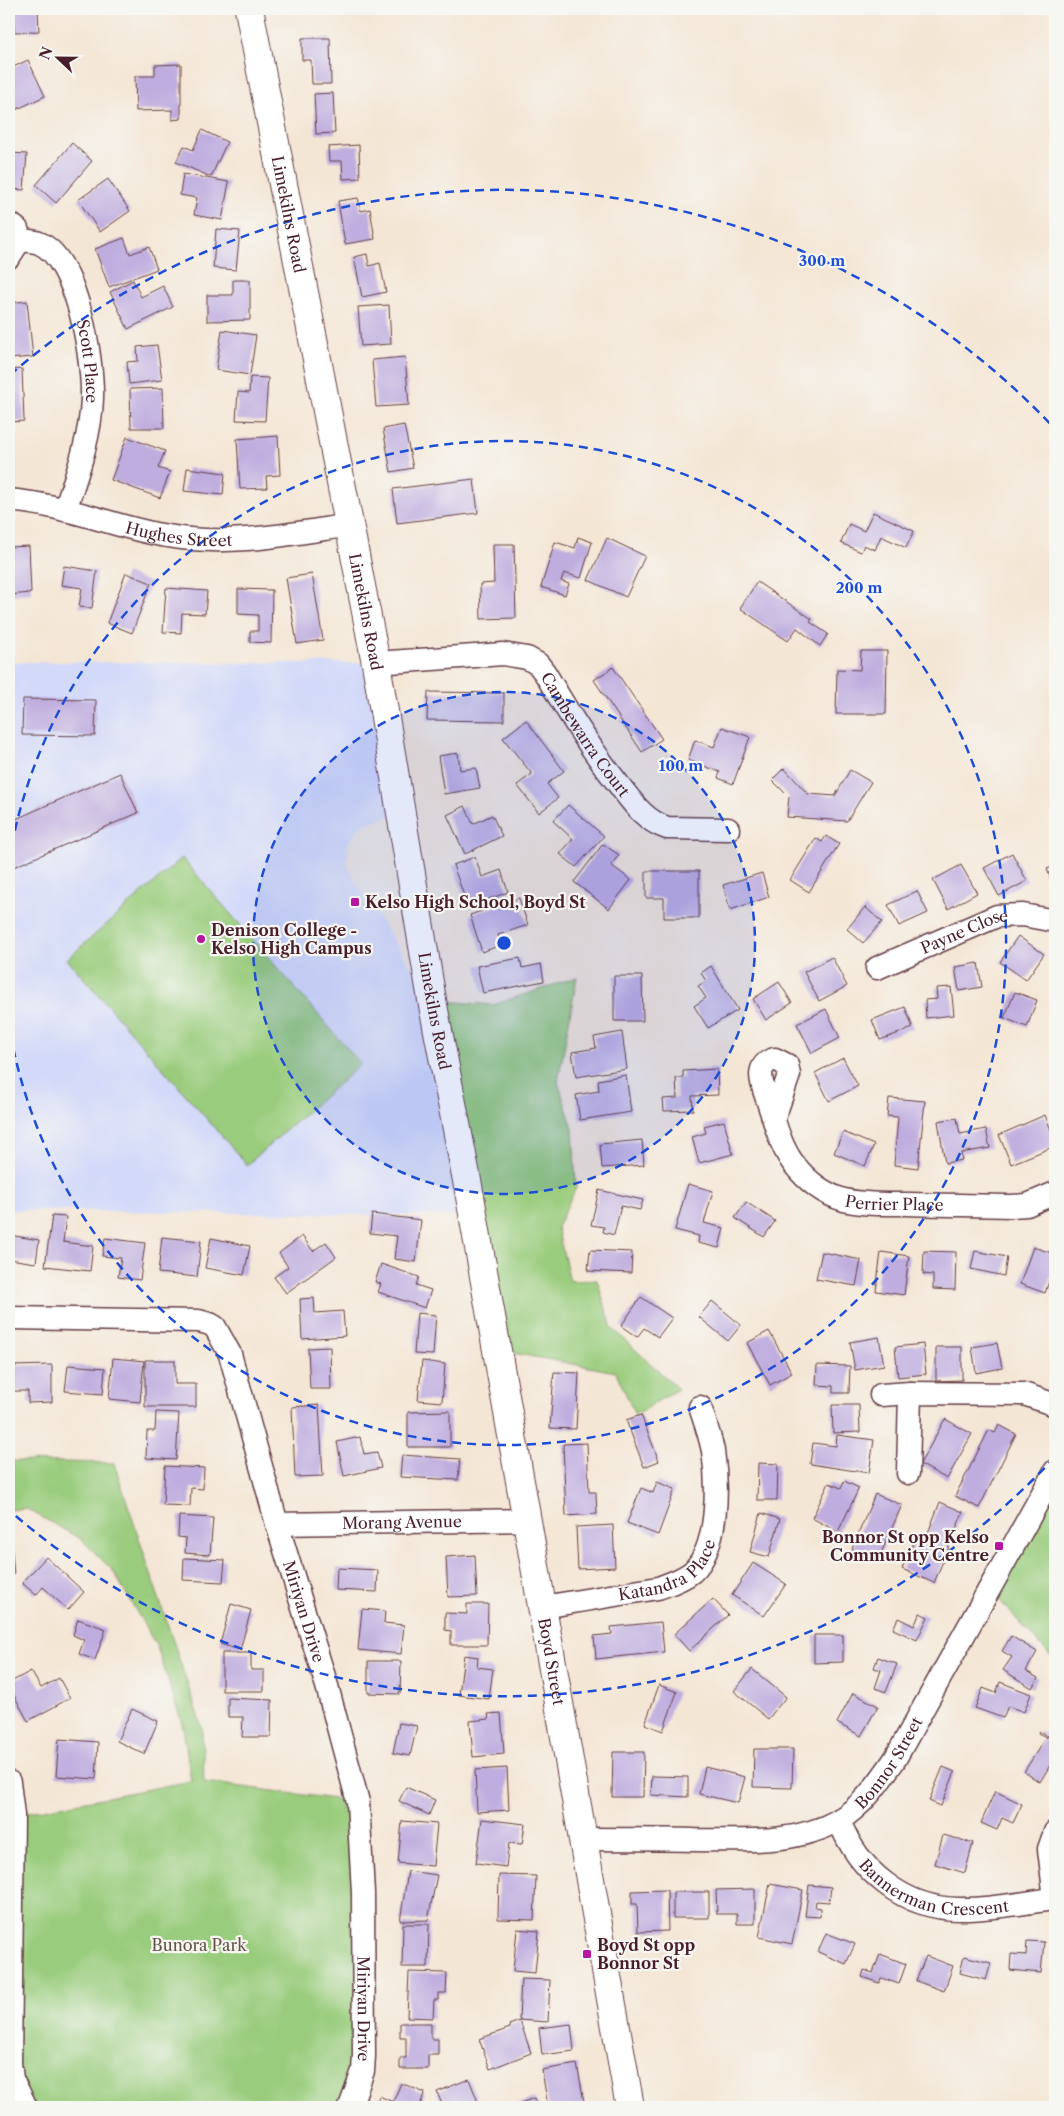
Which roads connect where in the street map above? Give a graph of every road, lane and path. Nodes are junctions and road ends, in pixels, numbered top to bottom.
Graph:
1 (249, 9) edge
2 (13, 240) edge
3 (9, 500) edge
4 (65, 510) junction
5 (350, 525) junction
6 (376, 663) junction
7 (728, 829) dead end
8 (1055, 921) edge
9 (877, 968) dead end
10 (774, 1118) dead end
11 (1055, 1193) edge
12 (473, 1216) joint
13 (9, 1318) edge
14 (910, 1393) junction
15 (881, 1395) dead end
16 (1055, 1405) edge
17 (700, 1407) dead end
18 (1055, 1471) edge
19 (908, 1473) dead end
20 (528, 1520) junction
21 (277, 1524) junction
22 (543, 1607) junction
23 (9, 1782) edge
24 (839, 1820) junction
25 (1055, 1832) edge
26 (584, 1839) junction
27 (1055, 1899) edge
28 (26, 2107) edge
29 (350, 2107) edge
30 (630, 2107) edge

1 - 5 main road, Limekilns Road
2 - 4 street, Scott Place
3 - 4 street, Hughes Street
4 - 5 street, Hughes Street
5 - 6 main road, Limekilns Road
6 - 7 street, Cambewarra Court
6 - 12 main road, Limekilns Road
8 - 9 street, Payne Close
10 - 11 street, Perrier Place
12 - 20 main road, Boyd Street
13 - 21 street, Miriyan Drive
14 - 15 street
14 - 16 street
14 - 19 street
17 - 22 street, Katandra Place
18 - 24 street, Bonnor Street
20 - 21 street, Morang Avenue
20 - 22 main road, Boyd Street
21 - 29 street, Miriyan Drive
22 - 26 main road, Boyd Street
23 - 28 street
24 - 26 street, Bonnor Street
24 - 27 street, Bannerman Crescent
25 - 27 street
26 - 30 main road, Boyd Street

